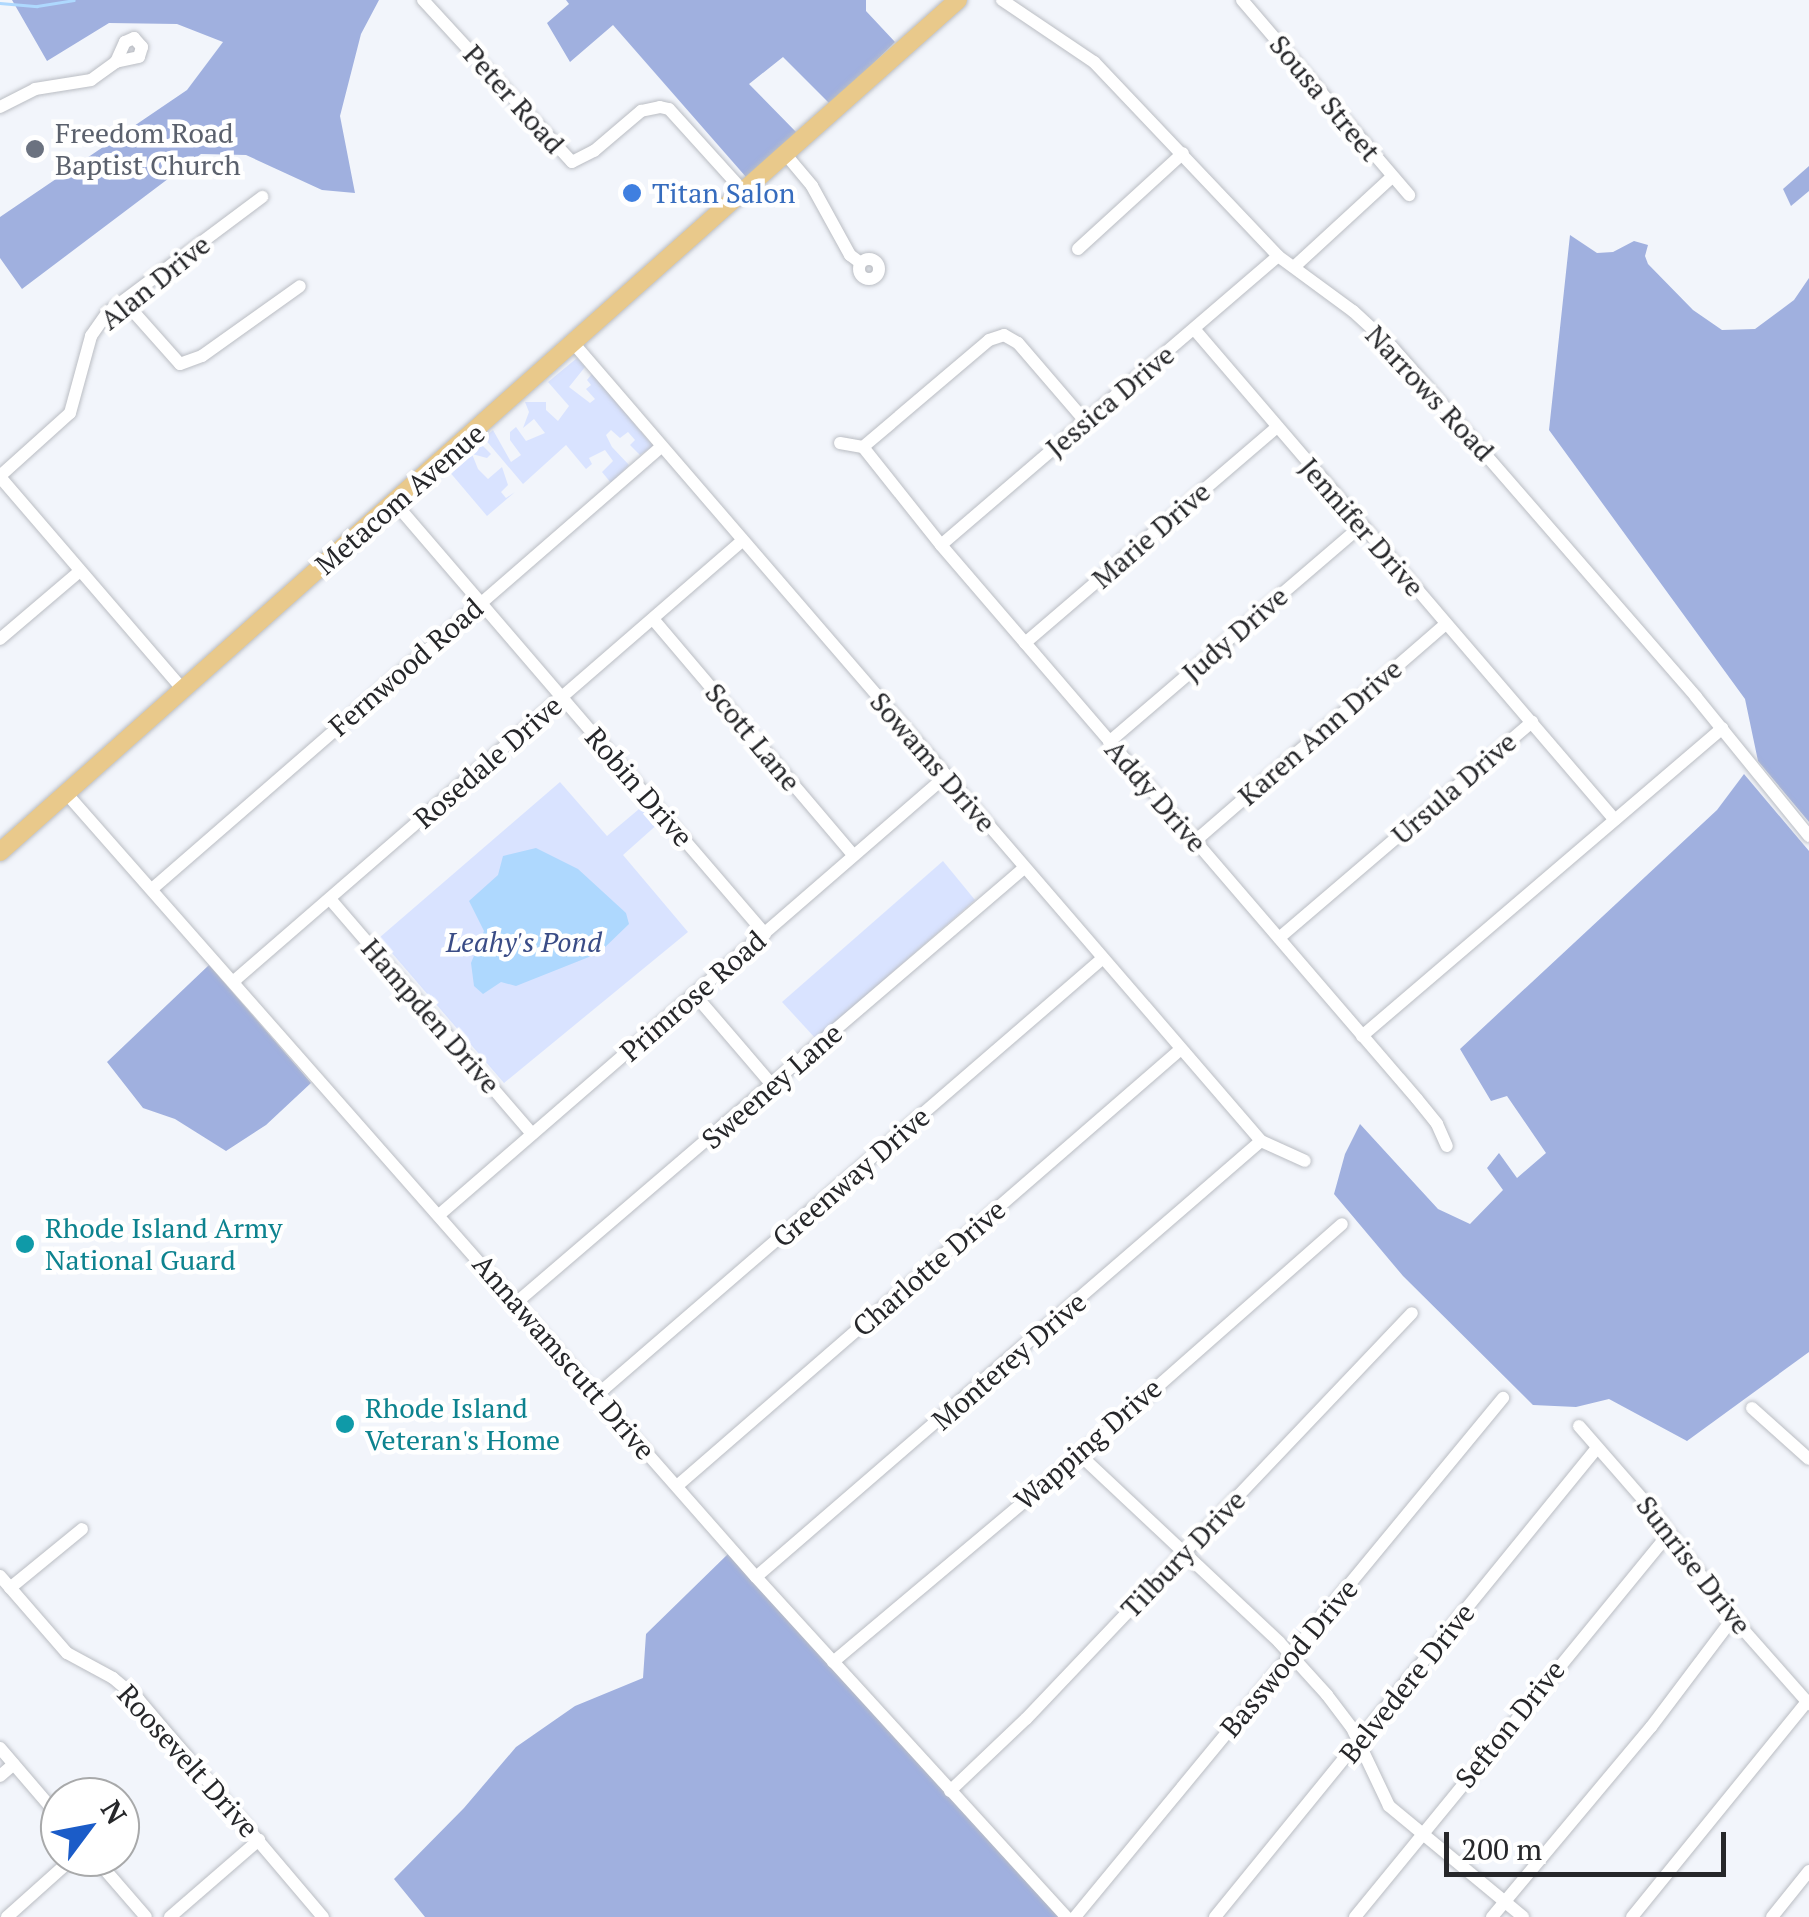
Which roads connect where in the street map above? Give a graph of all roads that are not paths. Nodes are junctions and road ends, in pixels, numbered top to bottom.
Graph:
1 (423, 0) edge
2 (958, 0) edge
3 (971, 0) edge
4 (1002, 0) edge
5 (1242, 0) edge
6 (116, 62) dead end
7 (0, 106) edge
8 (793, 150) junction
9 (1183, 153) junction
10 (1392, 177) junction
11 (745, 194) junction
12 (1409, 195) dead end
13 (262, 197) dead end
14 (1078, 249) dead end
15 (1278, 256) junction
16 (858, 261) dead end
17 (1294, 268) junction
18 (300, 286) dead end
19 (124, 301) junction
20 (1195, 330) junction
21 (575, 344) junction
22 (1085, 422) junction
23 (1277, 428) junction
24 (840, 443) dead end
25 (661, 447) junction
26 (863, 447) junction
27 (0, 476) edge
28 (395, 504) junction
29 (1361, 526) junction
30 (742, 541) junction
31 (942, 545) junction
32 (80, 570) junction
33 (481, 602) junction
34 (652, 619) junction
35 (1446, 624) junction
36 (0, 638) edge
37 (1025, 644) junction
38 (183, 690) junction
39 (562, 698) junction
40 (1532, 722) junction
41 (1722, 728) junction
42 (1109, 742) junction
43 (946, 776) junction
44 (66, 794) junction
45 (1615, 820) junction
46 (1809, 836) edge
47 (1194, 842) junction
48 (0, 852) edge
49 (853, 855) junction
50 (1024, 868) junction
51 (152, 889) junction
52 (330, 899) junction
53 (765, 934) junction
54 (1279, 938) junction
55 (1102, 958) junction
56 (234, 981) junction
57 (695, 995) junction
58 (1362, 1036) junction
59 (1181, 1049) junction
60 (773, 1086) junction
61 (532, 1134) junction
62 (1260, 1141) junction
63 (1447, 1146) dead end
64 (1306, 1161) dead end
65 (439, 1215) junction
66 (1342, 1224) dead end
67 (517, 1302) junction
68 (1412, 1313) dead end
69 (598, 1394) junction
70 (1503, 1398) dead end
71 (1752, 1408) dead end
72 (1579, 1426) dead end
73 (1598, 1448) junction
74 (1080, 1455) junction
75 (1809, 1459) edge
76 (677, 1486) junction
77 (82, 1529) dead end
78 (1668, 1534) junction
79 (1183, 1554) junction
80 (0, 1576) edge
81 (756, 1577) junction
82 (10, 1588) junction
83 (1733, 1618) junction
84 (1290, 1654) junction
85 (832, 1662) junction
86 (1808, 1703) edge
87 (1358, 1744) junction
88 (0, 1748) edge
89 (14, 1764) junction
90 (0, 1776) edge
91 (950, 1791) junction
92 (40, 1795) edge
93 (1421, 1836) junction
94 (259, 1840) junction
95 (1809, 1871) edge
96 (52, 1877) edge
97 (111, 1877) edge
98 (1504, 1902) junction
99 (7, 1917) edge
100 (146, 1917) edge
101 (170, 1917) edge
102 (323, 1917) edge
103 (1066, 1917) edge
104 (1075, 1917) edge
105 (1215, 1917) edge
106 (1354, 1917) edge
107 (1492, 1917) edge
108 (1523, 1917) edge
109 (1632, 1917) edge
110 (1772, 1917) edge

1 - 11 street, Peter Road
2 - 8 main road, Metacom Avenue
3 - 8 main road, Metacom Avenue
4 - 9 street, Narrows Road
5 - 10 street, Sousa Street
6 - 7 street
8 - 11 main road, Metacom Avenue
8 - 16 street
9 - 14 street
9 - 15 street, Narrows Road
10 - 12 street, Sousa Street
10 - 17 street
11 - 21 main road, Metacom Avenue
13 - 19 street, Alan Drive
15 - 17 street, Narrows Road
15 - 20 street, Jessica Drive
17 - 41 street, Narrows Road
18 - 19 street
19 - 27 street, Alan Drive
20 - 22 street, Jessica Drive
20 - 23 street, Jennifer Drive
21 - 25 street, Sowams Drive
21 - 28 main road, Metacom Avenue
22 - 26 street
22 - 31 street, Jessica Drive
23 - 29 street, Jennifer Drive
23 - 37 street, Marie Drive
24 - 26 street
25 - 30 street, Sowams Drive
25 - 33 street, Fernwood Road
26 - 31 street, Addy Drive
27 - 32 street
28 - 33 street, Robin Drive
28 - 38 main road, Metacom Avenue
29 - 35 street, Jennifer Drive
29 - 42 street, Judy Drive
30 - 34 street, Rosedale Drive
30 - 43 street, Sowams Drive
31 - 37 street, Addy Drive
32 - 36 street
32 - 38 street
33 - 39 street, Robin Drive
33 - 51 street, Fernwood Road
34 - 39 street, Rosedale Drive
34 - 49 street, Scott Lane
35 - 40 street, Jennifer Drive
35 - 47 street, Karen Ann Drive
37 - 42 street, Addy Drive
38 - 44 main road, Metacom Avenue
39 - 52 street, Rosedale Drive
39 - 53 street, Robin Drive
40 - 45 street, Ursula Drive
40 - 54 street, Ursula Drive
41 - 45 street
41 - 46 street, Narrows Road
42 - 47 street, Addy Drive
43 - 49 street, Primrose Road
43 - 50 street, Sowams Drive
44 - 48 main road, Metacom Avenue
44 - 51 street, Annawamscutt Drive
45 - 58 street
47 - 54 street, Addy Drive
49 - 53 street, Primrose Road
50 - 55 street, Sowams Drive
50 - 60 street, Sweeney Lane
51 - 56 street, Annawamscutt Drive
52 - 56 street, Rosedale Drive
52 - 61 street, Hampden Drive
53 - 57 street, Primrose Road
54 - 58 street, Addy Drive
55 - 59 street, Sowams Drive
55 - 69 street, Greenway Drive
56 - 65 street, Annawamscutt Drive
57 - 60 street
57 - 61 street, Primrose Road
58 - 63 street, Addy Drive
59 - 62 street, Sowams Drive
59 - 76 street, Charlotte Drive
60 - 67 street, Sweeney Lane
61 - 65 street, Primrose Road
62 - 64 street, Sowams Drive
62 - 81 street, Monterey Drive
65 - 67 street, Annawamscutt Drive
66 - 74 street, Wapping Drive
67 - 69 street, Annawamscutt Drive
68 - 79 street, Tilbury Drive
69 - 76 street, Annawamscutt Drive
70 - 84 street, Basswood Drive
71 - 75 street
72 - 73 street, Sunrise Drive
73 - 78 street, Sunrise Drive
73 - 87 street, Belvedere Drive
74 - 79 street
74 - 85 street, Wapping Drive
76 - 81 street, Annawamscutt Drive
77 - 82 street
78 - 83 street, Sunrise Drive
78 - 93 street, Sefton Drive
79 - 84 street
79 - 91 street, Tilbury Drive
80 - 82 street, Roosevelt Drive
81 - 85 street, Annawamscutt Drive
82 - 94 street, Roosevelt Drive
83 - 86 street, Sunrise Drive
83 - 98 street
84 - 87 street
84 - 104 street, Basswood Drive
85 - 91 street, Annawamscutt Drive
86 - 109 street
87 - 93 street
87 - 105 street, Belvedere Drive
88 - 89 street
89 - 90 street
89 - 92 street
91 - 103 street, Annawamscutt Drive
93 - 98 street
93 - 106 street, Sefton Drive
94 - 101 street
94 - 102 street, Roosevelt Drive
95 - 110 street
96 - 99 street
97 - 100 street
98 - 107 street
98 - 108 street

